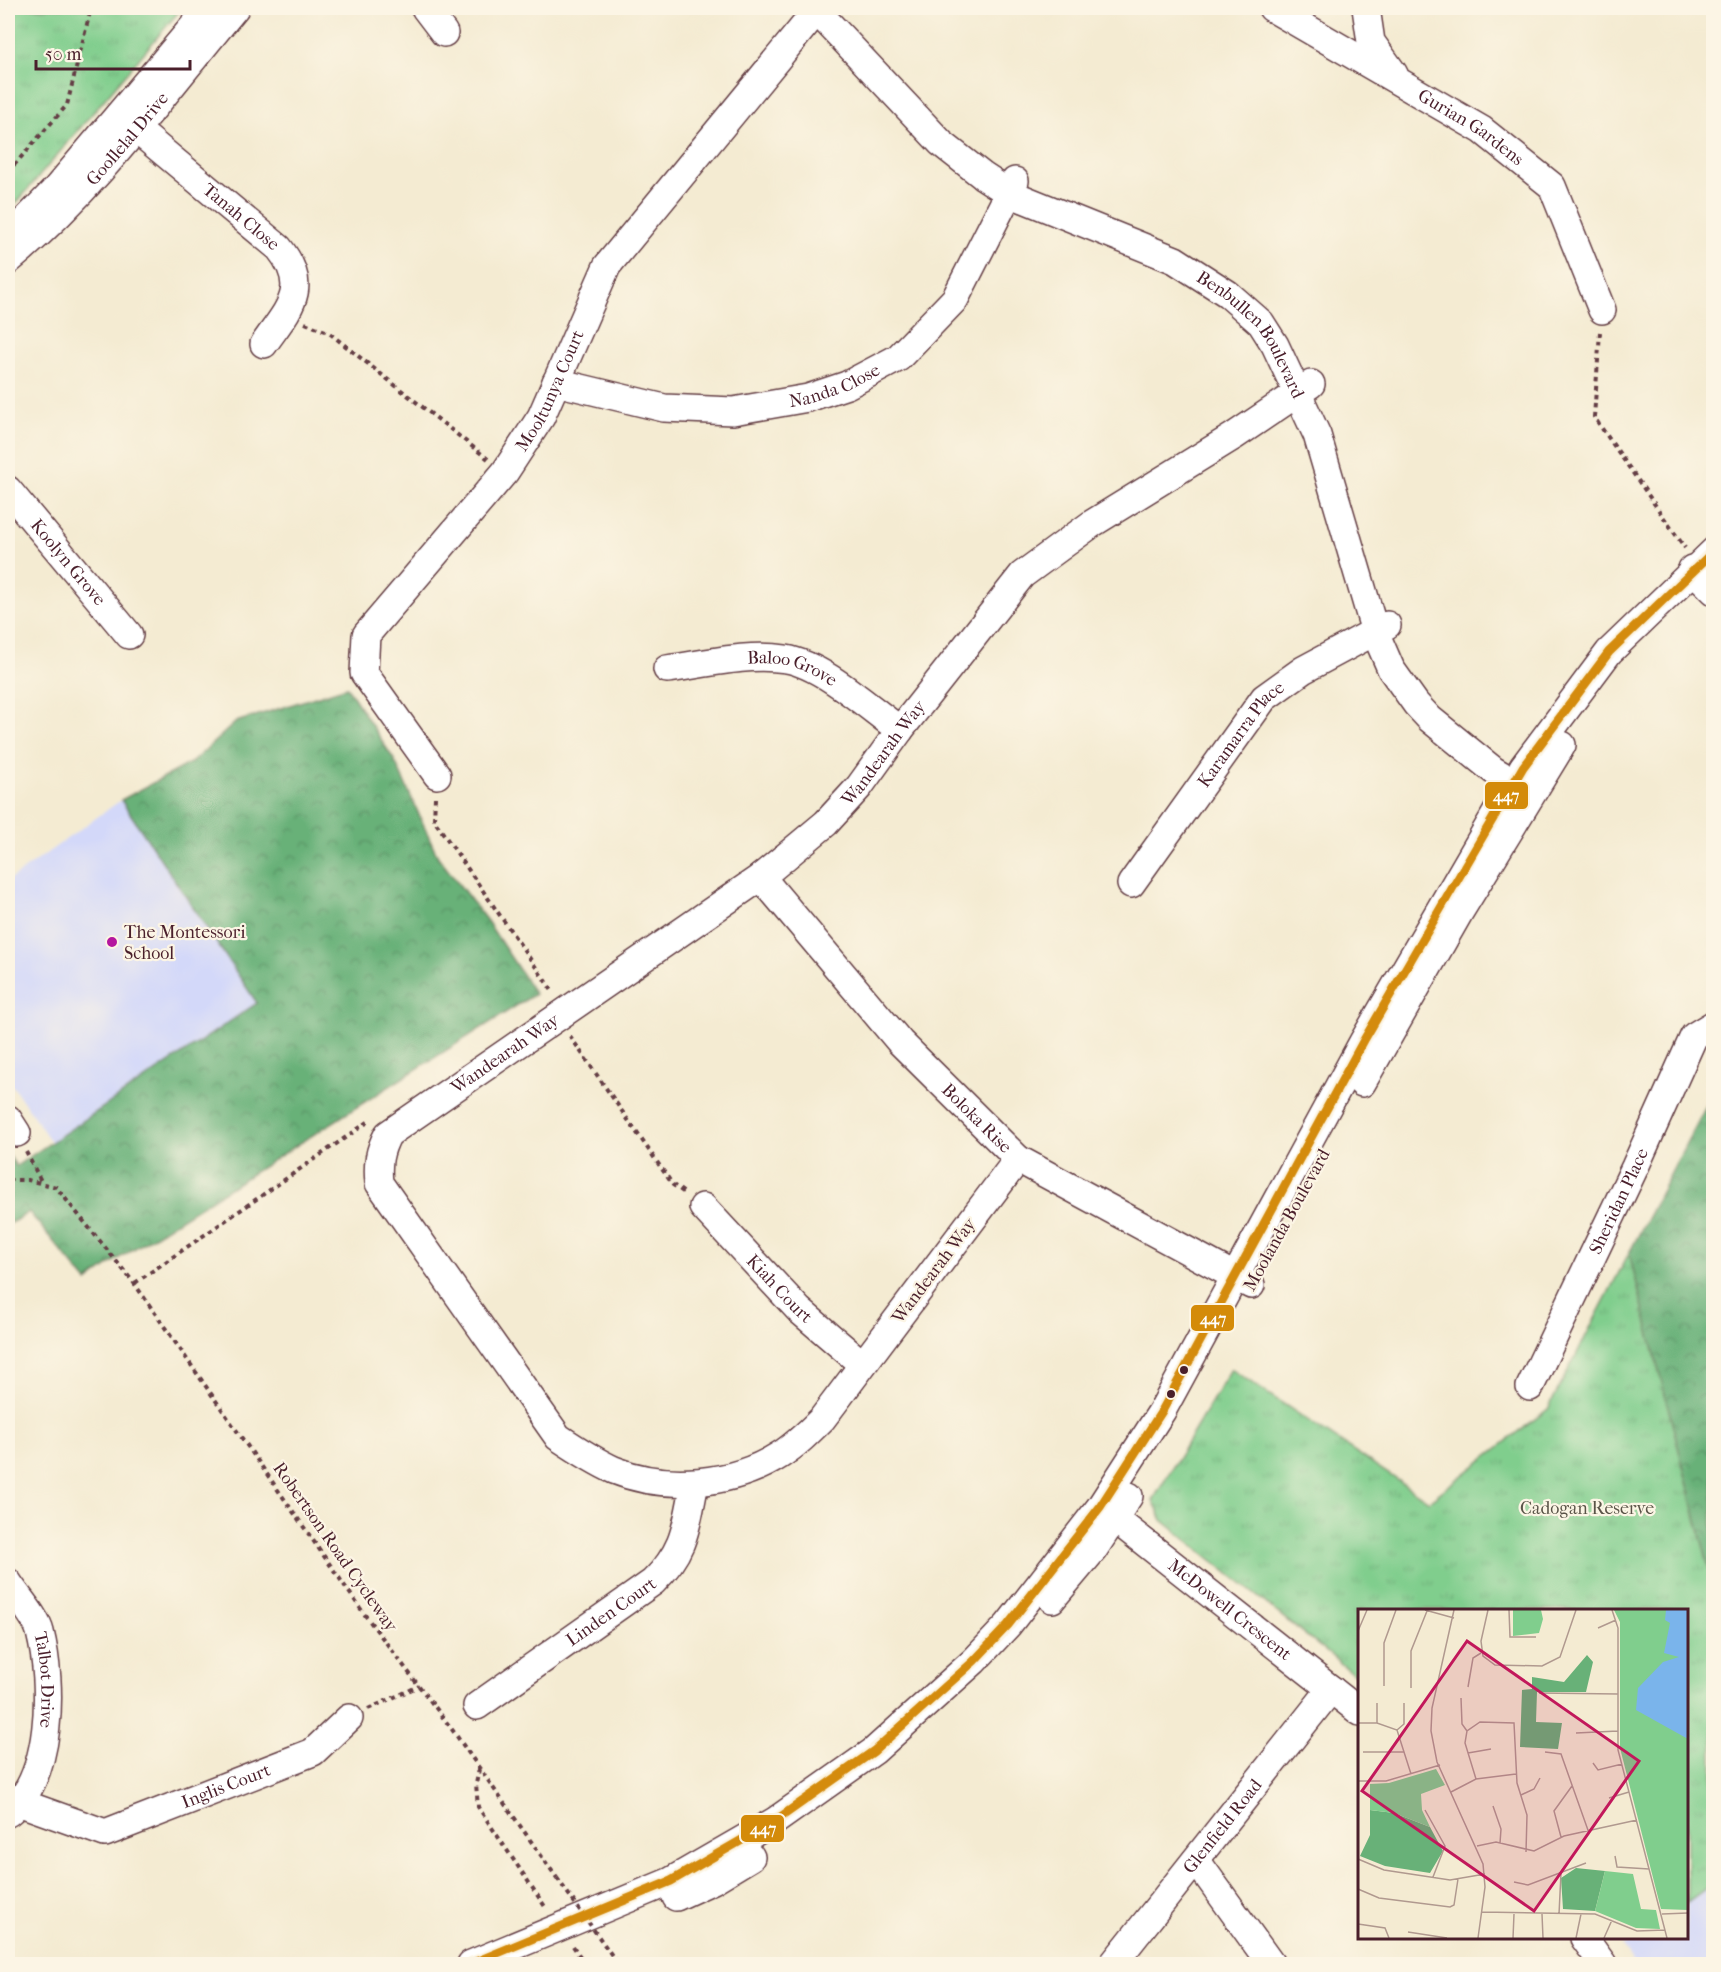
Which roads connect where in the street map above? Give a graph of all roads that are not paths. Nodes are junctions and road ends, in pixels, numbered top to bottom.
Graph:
1 (209, 8) edge
2 (235, 8) edge
3 (425, 8) edge
4 (821, 8) edge
5 (1272, 8) edge
6 (1366, 8) edge
7 (444, 33) dead end
8 (1400, 82) junction
9 (127, 122) junction
10 (1012, 187) junction
11 (8, 239) edge
12 (8, 261) edge
13 (1602, 310) road end
14 (264, 344) dead end
15 (556, 382) junction
16 (1304, 388) junction
17 (8, 490) edge
18 (1704, 571) edge
19 (1381, 628) junction
20 (129, 635) dead end
21 (667, 669) dead end
22 (900, 730) junction
23 (437, 775) road end
24 (1527, 780) junction
25 (761, 877) junction
26 (1131, 884) dead end
27 (1713, 1024) edge
28 (1017, 1159) junction
29 (703, 1207) road end
30 (1244, 1281) junction
31 (862, 1364) junction
32 (1530, 1388) dead end
33 (695, 1483) junction
34 (1108, 1512) junction
35 (8, 1582) edge
36 (1331, 1689) junction
37 (477, 1706) dead end
38 (1358, 1711) edge
39 (349, 1718) road end
40 (14, 1808) edge
41 (1196, 1860) junction
42 (1585, 1939) edge
43 (471, 1965) edge
44 (518, 1965) edge
45 (1113, 1965) edge
46 (1271, 1965) edge
47 (1603, 1965) edge

1 - 9 street, Goollelal Drive
2 - 9 street, Goollelal Drive
3 - 7 street
4 - 10 street, Benbullen Boulevard
4 - 15 street, Mooltunya Court
5 - 8 street, Gurian Gardens
6 - 8 street
8 - 13 street, Gurian Gardens
9 - 11 street, Goollelal Drive
9 - 12 street, Goollelal Drive
9 - 14 street, Tanah Close
10 - 15 street, Nanda Close
10 - 16 street, Benbullen Boulevard
15 - 23 street, Mooltunya Court
16 - 19 street, Benbullen Boulevard
16 - 22 street, Wandearah Way
17 - 20 street, Koolyn Grove
18 - 24 street, Moolanda Boulevard
19 - 24 street, Benbullen Boulevard
19 - 26 street, Karamarra Place
21 - 22 street, Baloo Grove
22 - 25 street, Wandearah Way
24 - 30 street, Moolanda Boulevard
25 - 28 street, Boloka Rise
25 - 33 street, Wandearah Way
27 - 32 street, Sheridan Place
28 - 30 street, Boloka Rise
28 - 31 street, Wandearah Way
29 - 31 street, Kiah Court
30 - 34 street, Moolanda Boulevard
31 - 33 street, Wandearah Way
33 - 37 street, Linden Court
34 - 36 street, McDowell Crescent
34 - 43 street, Moolanda Boulevard
34 - 44 street, Moolanda Boulevard
35 - 40 street, Talbot Drive
36 - 38 street, McDowell Crescent
36 - 41 street, Glenfield Road
39 - 40 street, Inglis Court
41 - 45 street, Glenfield Road
41 - 46 street
42 - 47 street

